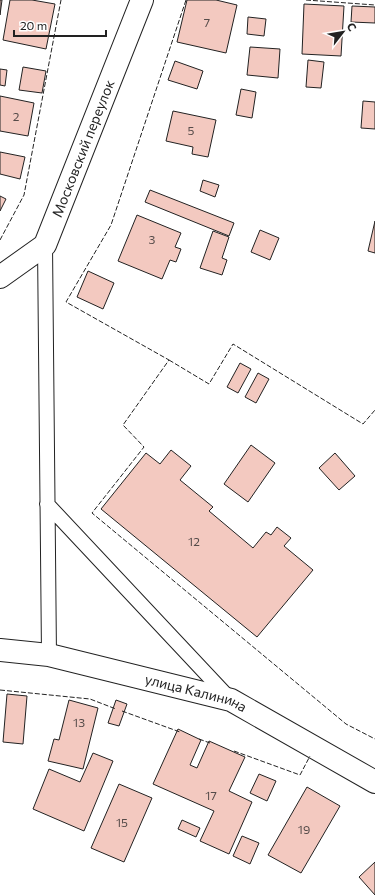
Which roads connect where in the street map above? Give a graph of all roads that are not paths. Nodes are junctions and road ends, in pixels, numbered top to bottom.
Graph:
1 (142, 0) edge
2 (45, 245) junction
3 (0, 277) edge
4 (47, 504) junction
5 (0, 650) edge
6 (48, 655) junction
7 (231, 700) junction
8 (375, 782) edge

1 - 2 street, Московский переулок
2 - 3 street
2 - 4 lane
4 - 6 lane
4 - 7 lane
5 - 6 street, улица Калинина
6 - 7 street, улица Калинина
7 - 8 street, улица Калинина

